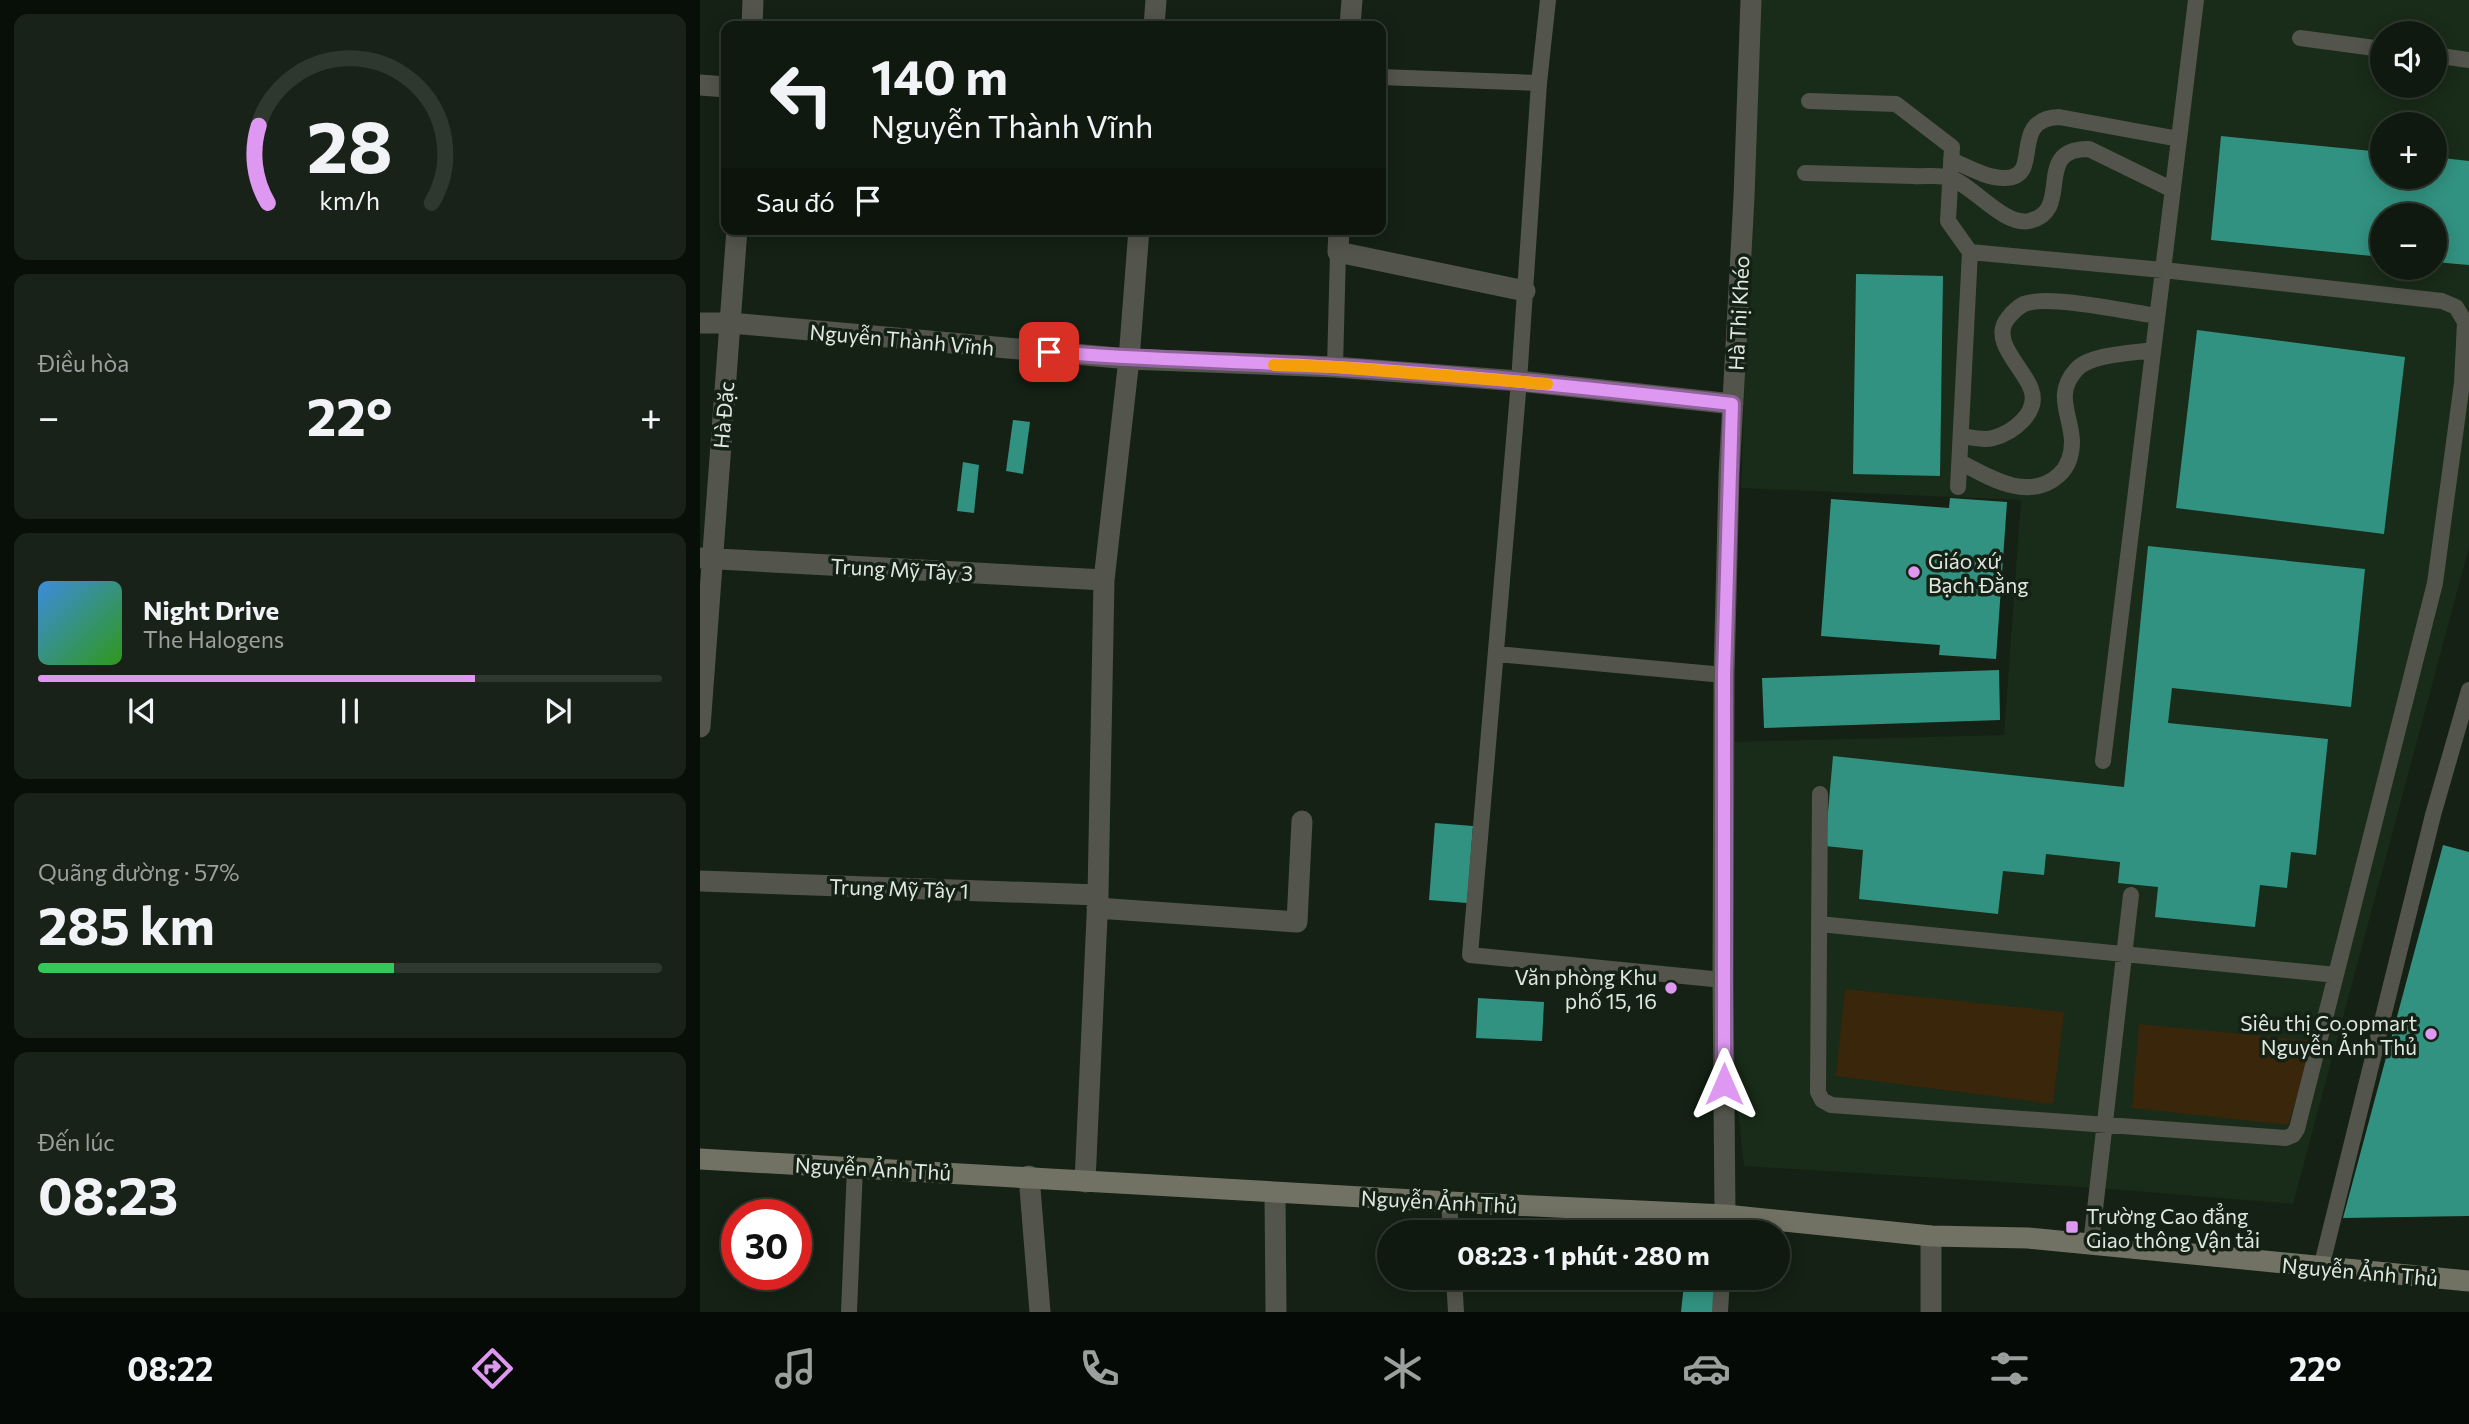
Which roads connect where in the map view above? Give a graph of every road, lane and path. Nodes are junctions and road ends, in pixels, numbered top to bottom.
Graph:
1 (753, 0) edge
2 (1156, 0) edge
3 (1352, 0) edge
4 (1548, 0) edge
5 (1751, 0) edge
6 (2196, 0) edge
7 (751, 21) edge
8 (1154, 21) edge
9 (1350, 21) edge
10 (2300, 38) dead end
11 (2370, 47) edge
12 (2447, 57) edge
13 (2469, 60) edge
14 (1386, 77) edge
15 (1539, 83) junction
16 (700, 85) edge
17 (721, 87) edge
18 (1808, 101) dead end
19 (2179, 139) junction
20 (1951, 160) junction
21 (1805, 173) dead end
22 (1951, 178) junction
23 (2173, 190) junction
24 (737, 235) edge
25 (1139, 235) edge
26 (1339, 235) edge
27 (1970, 252) junction
28 (1338, 253) junction
29 (2163, 270) junction
30 (1525, 291) junction
31 (2157, 316) junction
32 (700, 323) edge
33 (731, 323) junction
34 (2153, 350) junction
35 (1129, 359) junction
36 (1335, 367) junction
37 (1519, 381) junction
38 (1732, 404) junction
39 (1961, 436) junction
40 (1960, 462) junction
41 (1958, 487) dead end
42 (706, 558) edge
43 (1104, 580) junction
44 (1497, 654) junction
45 (1724, 675) junction
46 (2469, 690) edge
47 (700, 727) edge
48 (2103, 761) dead end
49 (1820, 794) dead end
50 (1302, 821) dead end
51 (700, 881) edge
52 (2131, 895) dead end
53 (1098, 902) junction
54 (1819, 924) junction
55 (2125, 954) junction
56 (2336, 975) junction
57 (1723, 980) junction
58 (2105, 1125) junction
59 (700, 1159) edge
60 (855, 1167) junction
61 (1028, 1176) junction
62 (1085, 1182) junction
63 (1275, 1193) junction
64 (1450, 1202) junction
65 (1451, 1220) edge
66 (1685, 1220) edge
67 (1724, 1220) edge
68 (1790, 1227) edge
69 (1931, 1236) junction
70 (2091, 1244) junction
71 (2321, 1268) junction
72 (2469, 1281) edge
73 (1454, 1290) edge
74 (1721, 1290) edge
75 (849, 1312) edge
76 (1040, 1312) edge
77 (1276, 1312) edge
78 (1455, 1312) edge
79 (1720, 1312) edge
80 (1931, 1312) edge

1 - 7 street
2 - 8 street
3 - 9 street
4 - 15 lane
5 - 38 street, Hà Thị Khéo
6 - 19 lane
10 - 11 lane
12 - 13 lane
14 - 15 lane
15 - 30 lane
16 - 17 street
18 - 20 lane
19 - 20 lane
19 - 23 lane
20 - 22 lane
21 - 22 lane
22 - 23 lane
22 - 27 lane
23 - 29 lane
24 - 33 street, Hà Đặc
25 - 35 street
26 - 28 street
27 - 29 lane
27 - 39 lane
28 - 30 street
28 - 36 lane
29 - 31 lane
29 - 56 lane
30 - 37 lane
31 - 34 lane
31 - 39 lane
32 - 33 street, Nguyễn Thành Vĩnh
33 - 35 street, Nguyễn Thành Vĩnh
33 - 42 street, Hà Đặc
34 - 40 lane
34 - 48 lane
35 - 36 street, Nguyễn Thành Vĩnh
35 - 43 street
36 - 37 street, Nguyễn Thành Vĩnh
37 - 38 street, Nguyễn Thành Vĩnh
37 - 44 lane
38 - 45 street, Hà Thị Khéo
39 - 40 lane
40 - 41 lane
42 - 43 street, Trung Mỹ Tây 3
42 - 47 street, Hà Đặc
43 - 53 street
44 - 45 lane
44 - 57 lane
45 - 57 street, Hà Thị Khéo
46 - 71 lane
49 - 54 lane
50 - 53 street, Trung Mỹ Tây 1
51 - 53 street, Trung Mỹ Tây 1
52 - 55 lane
53 - 62 street
54 - 55 lane
54 - 58 lane
55 - 56 lane
55 - 58 lane
56 - 58 lane
57 - 67 street, Hà Thị Khéo
58 - 70 lane
59 - 60 main road, Nguyễn Ảnh Thủ
60 - 61 main road, Nguyễn Ảnh Thủ
60 - 75 lane
61 - 62 main road, Nguyễn Ảnh Thủ
61 - 76 street
62 - 63 main road, Nguyễn Ảnh Thủ
63 - 64 main road, Nguyễn Ảnh Thủ
63 - 77 street
64 - 65 lane
64 - 66 main road, Nguyễn Ảnh Thủ
68 - 69 main road, Nguyễn Ảnh Thủ
69 - 70 main road, Nguyễn Ảnh Thủ
69 - 80 street
70 - 71 main road, Nguyễn Ảnh Thủ
71 - 72 main road, Nguyễn Ảnh Thủ
73 - 78 lane
74 - 79 lane

